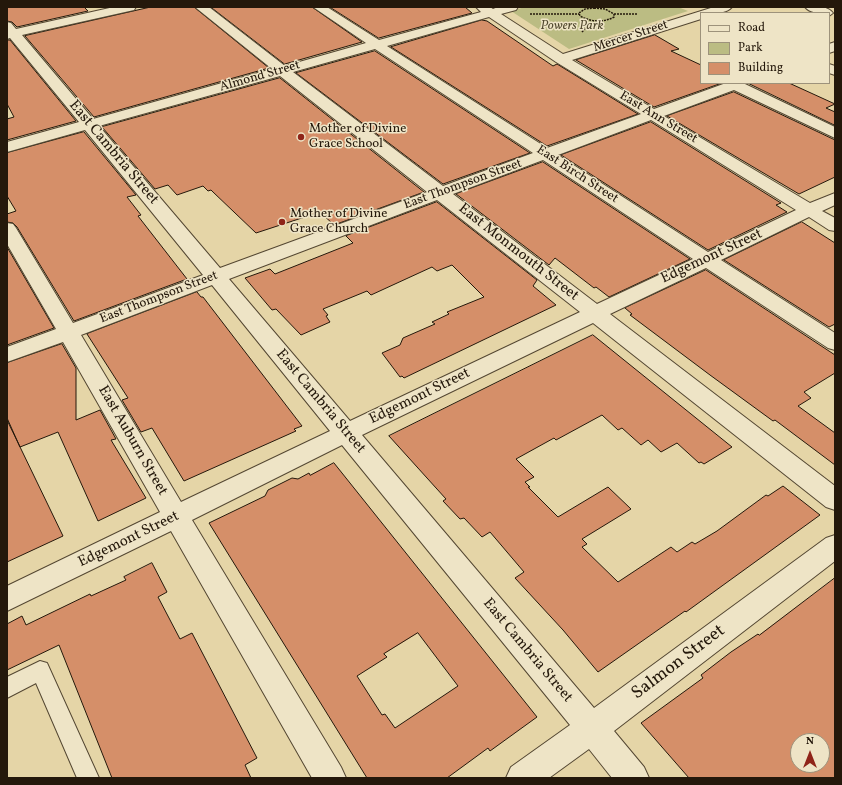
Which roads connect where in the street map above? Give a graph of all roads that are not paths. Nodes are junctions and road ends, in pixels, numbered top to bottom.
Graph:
1 (130, 7) edge
2 (201, 7) edge
3 (319, 7) edge
4 (512, 7) edge
5 (726, 7) edge
6 (811, 7) edge
7 (486, 10) edge
8 (710, 12) edge
9 (825, 12) edge
10 (700, 15) edge
11 (9, 32) edge
12 (377, 44) junction
13 (561, 59) junction
14 (282, 71) junction
15 (737, 84) edge
16 (652, 115) junction
17 (89, 125) junction
18 (835, 133) edge
19 (7, 148) edge
20 (546, 154) junction
21 (440, 193) junction
22 (835, 198) edge
23 (810, 211) junction
24 (835, 226) edge
25 (7, 228) edge
26 (706, 260) junction
27 (216, 277) junction
28 (594, 313) junction
29 (68, 333) junction
30 (835, 343) edge
31 (7, 355) edge
32 (346, 433) junction
33 (835, 500) edge
34 (177, 517) junction
35 (835, 546) edge
36 (7, 599) edge
37 (7, 688) edge
38 (592, 728) junction
39 (88, 778) edge
40 (330, 778) edge
41 (522, 778) edge
42 (633, 778) edge

1 - 11 street
2 - 14 street, East Monmouth Street
3 - 12 street, East Birch Street
4 - 7 street, Almond Street
5 - 8 street
6 - 9 street
7 - 12 street, Almond Street
7 - 13 street, East Ann Street
10 - 13 street, Mercer Street
11 - 17 street, East Cambria Street
12 - 14 street, Almond Street
12 - 20 street, East Birch Street
13 - 16 street, East Ann Street
14 - 17 street, Almond Street
14 - 21 street, East Monmouth Street
15 - 16 street, East Thompson Street
15 - 18 street
16 - 20 street, East Thompson Street
16 - 23 street, East Ann Street
17 - 19 street, Almond Street
17 - 27 street, East Cambria Street
20 - 21 street, East Thompson Street
20 - 26 street, East Birch Street
21 - 27 street, East Thompson Street
21 - 28 street, East Monmouth Street
22 - 23 street, Edgemont Street
23 - 24 street, East Ann Street
23 - 26 street, Edgemont Street
25 - 29 street, East Auburn Street
26 - 28 street, Edgemont Street
26 - 30 street, East Birch Street
27 - 29 street, East Thompson Street
27 - 32 street, East Cambria Street
28 - 32 street, Edgemont Street
28 - 33 street, East Monmouth Street
29 - 31 street, East Thompson Street
29 - 34 street, East Auburn Street
32 - 34 street, Edgemont Street
32 - 38 street, East Cambria Street
34 - 36 street, Edgemont Street
34 - 40 street, East Auburn Street
35 - 38 street, Salmon Street
37 - 39 lane
38 - 41 street, Salmon Street
38 - 42 street, East Cambria Street

